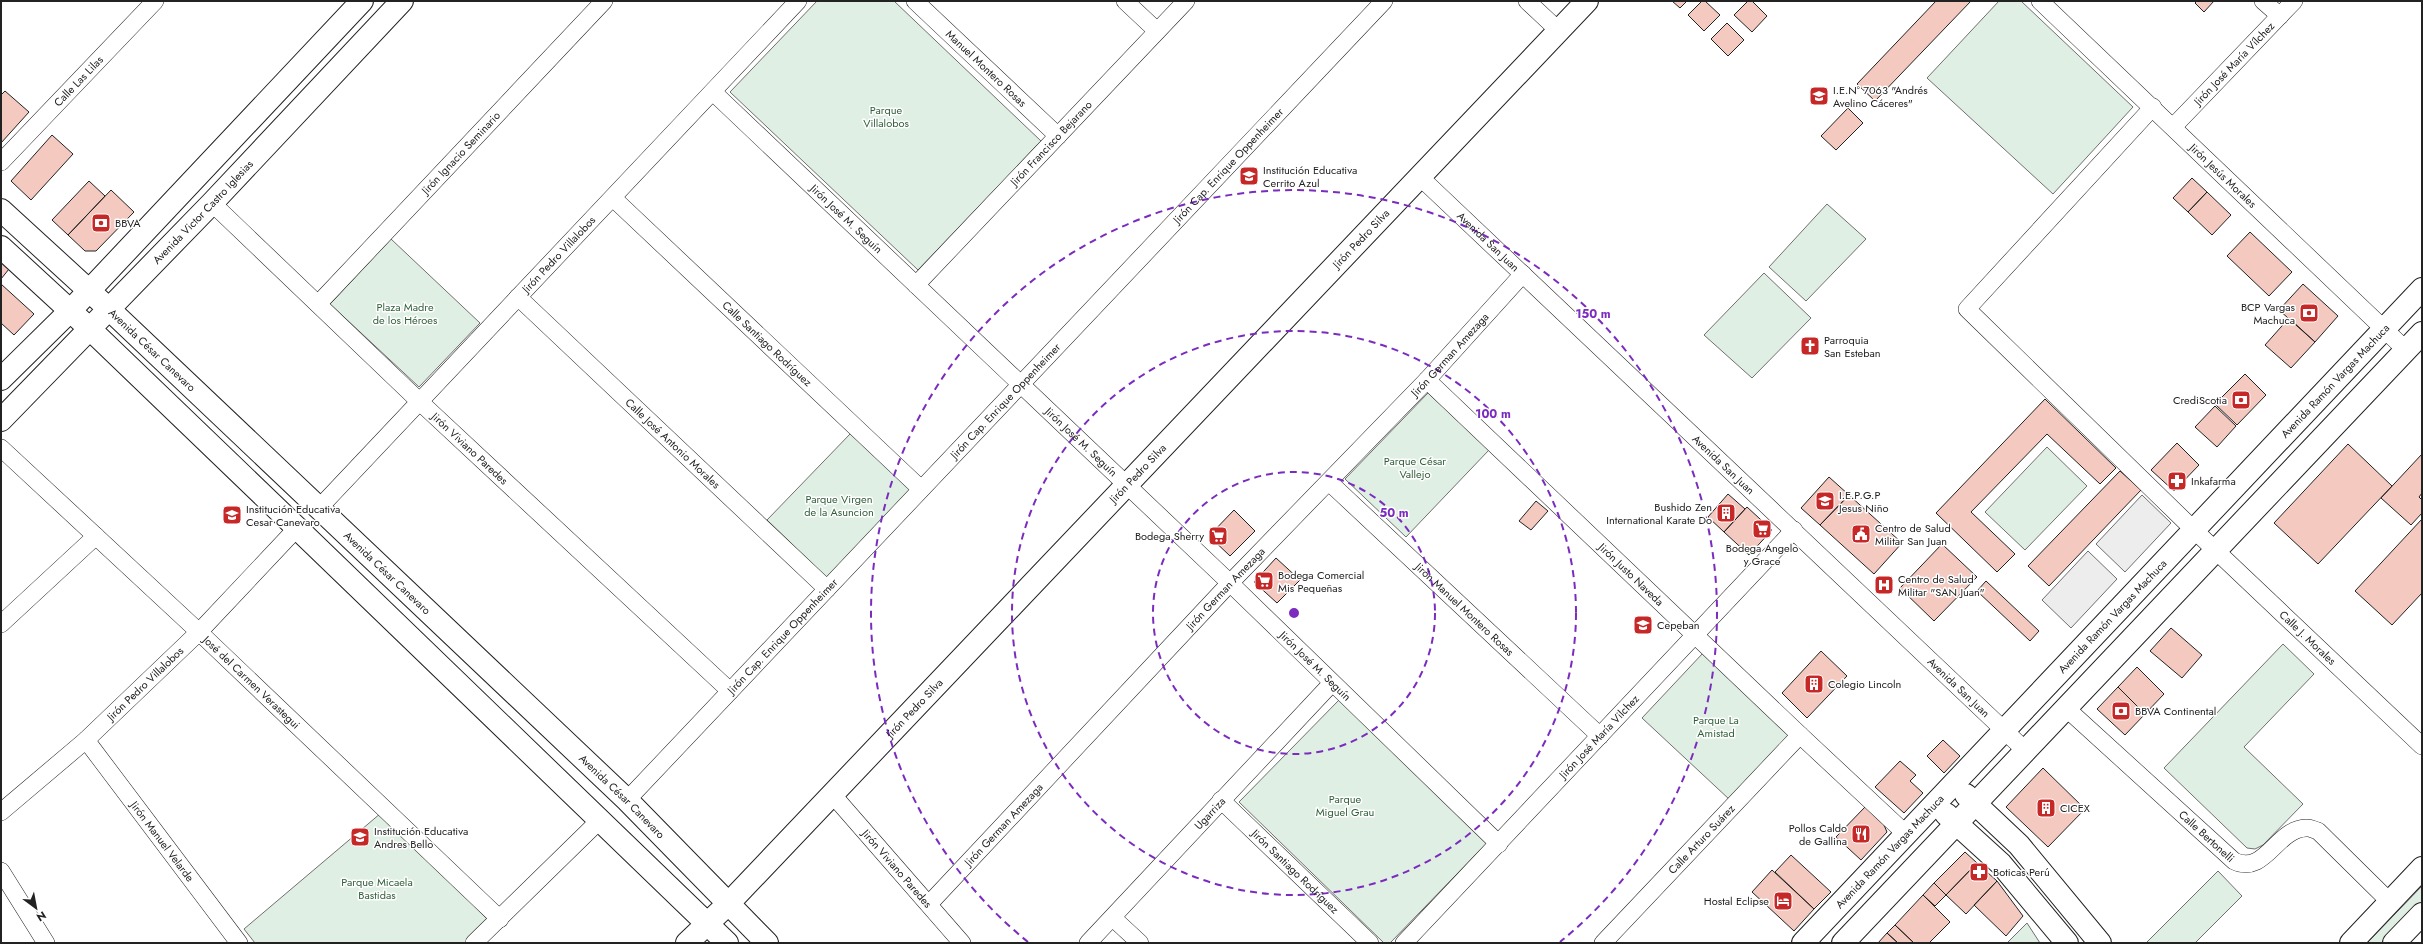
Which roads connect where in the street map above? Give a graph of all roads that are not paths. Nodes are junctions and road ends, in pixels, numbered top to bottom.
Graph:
1 (155, 1) edge
2 (402, 1) edge
3 (604, 1) edge
4 (798, 1) edge
5 (915, 1) edge
6 (1125, 1) edge
7 (1186, 1) edge
8 (1384, 1) edge
9 (1527, 1) edge
10 (1587, 1) edge
11 (2040, 1) edge
12 (2263, 1) edge
13 (2294, 1) edge
14 (353, 4) edge
15 (2280, 16) junction
16 (1559, 30) junction
17 (1157, 31) junction
18 (713, 92) junction
19 (2153, 107) junction
20 (2173, 127) junction
21 (1058, 136) junction
22 (1, 162) edge
23 (1420, 177) junction
24 (613, 198) junction
25 (212, 203) junction
26 (1, 210) edge
27 (1, 247) edge
28 (1523, 274) junction
29 (916, 285) junction
30 (2422, 288) edge
31 (88, 291) junction
32 (518, 297) junction
33 (318, 304) junction
34 (109, 309) junction
35 (70, 310) junction
36 (2383, 328) junction
37 (90, 329) junction
38 (2422, 334) edge
39 (2406, 350) junction
40 (1, 379) edge
41 (1427, 380) junction
42 (1020, 385) junction
43 (420, 402) junction
44 (1, 420) edge
45 (1, 448) edge
46 (1329, 482) junction
47 (1127, 485) junction
48 (921, 490) junction
49 (319, 508) junction
50 (297, 528) junction
51 (2193, 529) junction
52 (1794, 530) junction
53 (96, 536) junction
54 (2215, 550) junction
55 (1230, 583) junction
56 (827, 589) junction
57 (1, 624) edge
58 (199, 632) junction
59 (1695, 636) junction
60 (1332, 683) junction
61 (730, 691) junction
62 (2067, 709) junction
63 (2005, 730) junction
64 (1800, 735) junction
65 (1600, 736) junction
66 (86, 740) junction
67 (2422, 746) edge
68 (2027, 752) junction
69 (1955, 784) junction
70 (832, 794) junction
71 (627, 800) junction
72 (1221, 800) junction
73 (1936, 804) junction
74 (1976, 804) junction
75 (1, 812) edge
76 (601, 819) junction
77 (1957, 824) junction
78 (1906, 834) junction
79 (1499, 844) junction
80 (2422, 868) edge
81 (1, 871) edge
82 (2390, 902) junction
83 (728, 904) junction
84 (929, 904) junction
85 (2422, 914) edge
86 (1113, 918) junction
87 (500, 919) junction
88 (708, 923) junction
89 (46, 943) edge
90 (240, 943) edge
91 (474, 943) edge
92 (687, 943) edge
93 (727, 943) edge
94 (767, 943) edge
95 (962, 943) edge
96 (1088, 943) edge
97 (1140, 943) edge
98 (1370, 943) edge
99 (1404, 943) edge
100 (1603, 943) edge
101 (1803, 943) edge
102 (1843, 943) edge
103 (2067, 943) edge
104 (2100, 943) edge
105 (2351, 943) edge
106 (2394, 943) edge

1 - 22 street, Calle Las Lilas
2 - 25 main road, Avenida Victor Castro Iglesias
3 - 33 street, Jirón Ignacio Seminario
4 - 18 street, Jirón Pedro Villalobos
5 - 21 street, Manuel Montero Rosas
6 - 17 street
7 - 17 street, Jirón Francisco Bejarano
8 - 42 street, Jirón Cap. Enrique Oppenheimer
9 - 16 street
10 - 16 main road, Jirón Pedro Silva
11 - 19 street, Jirón Jesús Morales
12 - 15 street
13 - 15 street, Jirón José María Vílchez
14 - 31 main road
15 - 20 street, Jirón José María Vílchez
16 - 23 main road, Jirón Pedro Silva
17 - 21 street, Jirón Francisco Bejarano
18 - 24 street, Jirón Pedro Villalobos
18 - 29 street, Jirón José M. Seguín
19 - 20 street, Jirón Jesús Morales
19 - 51 street, Calle J. Morales
20 - 36 street, Jirón Jesús Morales
21 - 29 street, Jirón Francisco Bejarano
23 - 28 street, Avenida San Juan
23 - 47 main road, Jirón Pedro Silva
24 - 32 street, Jirón Pedro Villalobos
24 - 48 street, Calle Santiago Rodríguez
25 - 33 street, Jirón Viviano Paredes
25 - 34 main road, Avenida Victor Castro Iglesias
26 - 31 main road, Avenida César Canevaro
27 - 35 main road
28 - 41 street, Jirón German Amezaga
28 - 52 street, Avenida San Juan
29 - 42 street, Jirón José M. Seguín
30 - 36 main road, Avenida Ramón Vargas Machuca
31 - 34 main road, Avenida César Canevaro
31 - 35 main road
32 - 43 street, Jirón Pedro Villalobos
32 - 56 street, Calle José Antonio Morales
33 - 43 street, Jirón Viviano Paredes
34 - 37 main road, Avenida Victor Castro Iglesias
34 - 49 main road, Avenida César Canevaro
35 - 37 main road
35 - 40 main road
36 - 39 street, Jirón Jesús Morales
36 - 51 main road, Avenida Ramón Vargas Machuca
37 - 44 main road, Avenida Victor Castro Iglesias
37 - 50 main road
38 - 39 main road
39 - 54 main road
41 - 46 street, Jirón German Amezaga
41 - 59 street, Jirón Justo Naveda
42 - 47 street, Jirón José M. Seguín
42 - 48 street, Jirón Cap. Enrique Oppenheimer
43 - 49 street, Jirón Pedro Villalobos
43 - 61 street, Jirón Viviano Paredes
45 - 53 street, José del Carmen Verastegui
46 - 55 street, Jirón German Amezaga
46 - 65 street, Jirón Manuel Montero Rosas
47 - 55 street, Jirón José M. Seguín
47 - 70 main road, Jirón Pedro Silva
48 - 56 street, Jirón Cap. Enrique Oppenheimer
49 - 71 main road, Avenida César Canevaro
50 - 58 street, Jirón Pedro Villalobos
50 - 76 main road
51 - 54 street, Calle J. Morales
51 - 63 main road, Avenida Ramón Vargas Machuca
52 - 59 street, Jirón José María Vilchez
52 - 63 street, Avenida San Juan
53 - 57 street
53 - 58 street, José del Carmen Verastegui
54 - 62 main road
54 - 67 street, Calle J. Morales
55 - 60 street, Jirón José M. Seguín
55 - 84 street, Jirón German Amezaga
56 - 61 street, Jirón Cap. Enrique Oppenheimer
58 - 66 street, Jirón Pedro Villalobos
58 - 87 street, José del Carmen Verastegui
59 - 64 street, Jirón Justo Naveda
59 - 65 street, Jirón José María Vilchez
60 - 72 street, Ugarriza
60 - 79 street, Jirón José M. Seguín
61 - 71 street, Jirón Cap. Enrique Oppenheimer
62 - 68 main road
62 - 82 street, Calle Bertonelli
63 - 68 street, Avenida San Juan
63 - 69 main road, Avenida Ramón Vargas Machuca
64 - 78 street, Jirón Justo Naveda
64 - 100 street, Calle Arturo Suárez
65 - 79 street, Jirón José María Vilchez
66 - 75 street, Jirón Pedro Villalobos
66 - 90 street, Jirón Manuel Velarde
68 - 74 main road
69 - 73 main road, Avenida Ramón Vargas Machuca
69 - 74 main road
70 - 83 main road, Jirón Pedro Silva
70 - 84 street, Jirón Viviano Paredes
71 - 83 main road, Avenida César Canevaro
72 - 86 street, Ugarriza
72 - 98 street, Jirón Santiago Rodríguez
73 - 77 main road
73 - 78 main road, Avenida Ramón Vargas Machuca
74 - 77 main road
74 - 104 main road
76 - 87 street
76 - 88 main road
77 - 102 main road
77 - 103 main road
78 - 101 main road, Avenida Ramón Vargas Machuca
79 - 99 street, Jirón José María Vilchez
80 - 82 main road
81 - 89 street
82 - 105 main road
83 - 88 main road, Jirón Pedro Silva
83 - 94 main road, Avenida César Canevaro
84 - 95 street, Jirón Viviano Paredes
85 - 106 main road
86 - 96 street, Ugarriza
86 - 97 street
87 - 91 street
88 - 92 main road, Jirón Pedro Silva
88 - 93 main road

